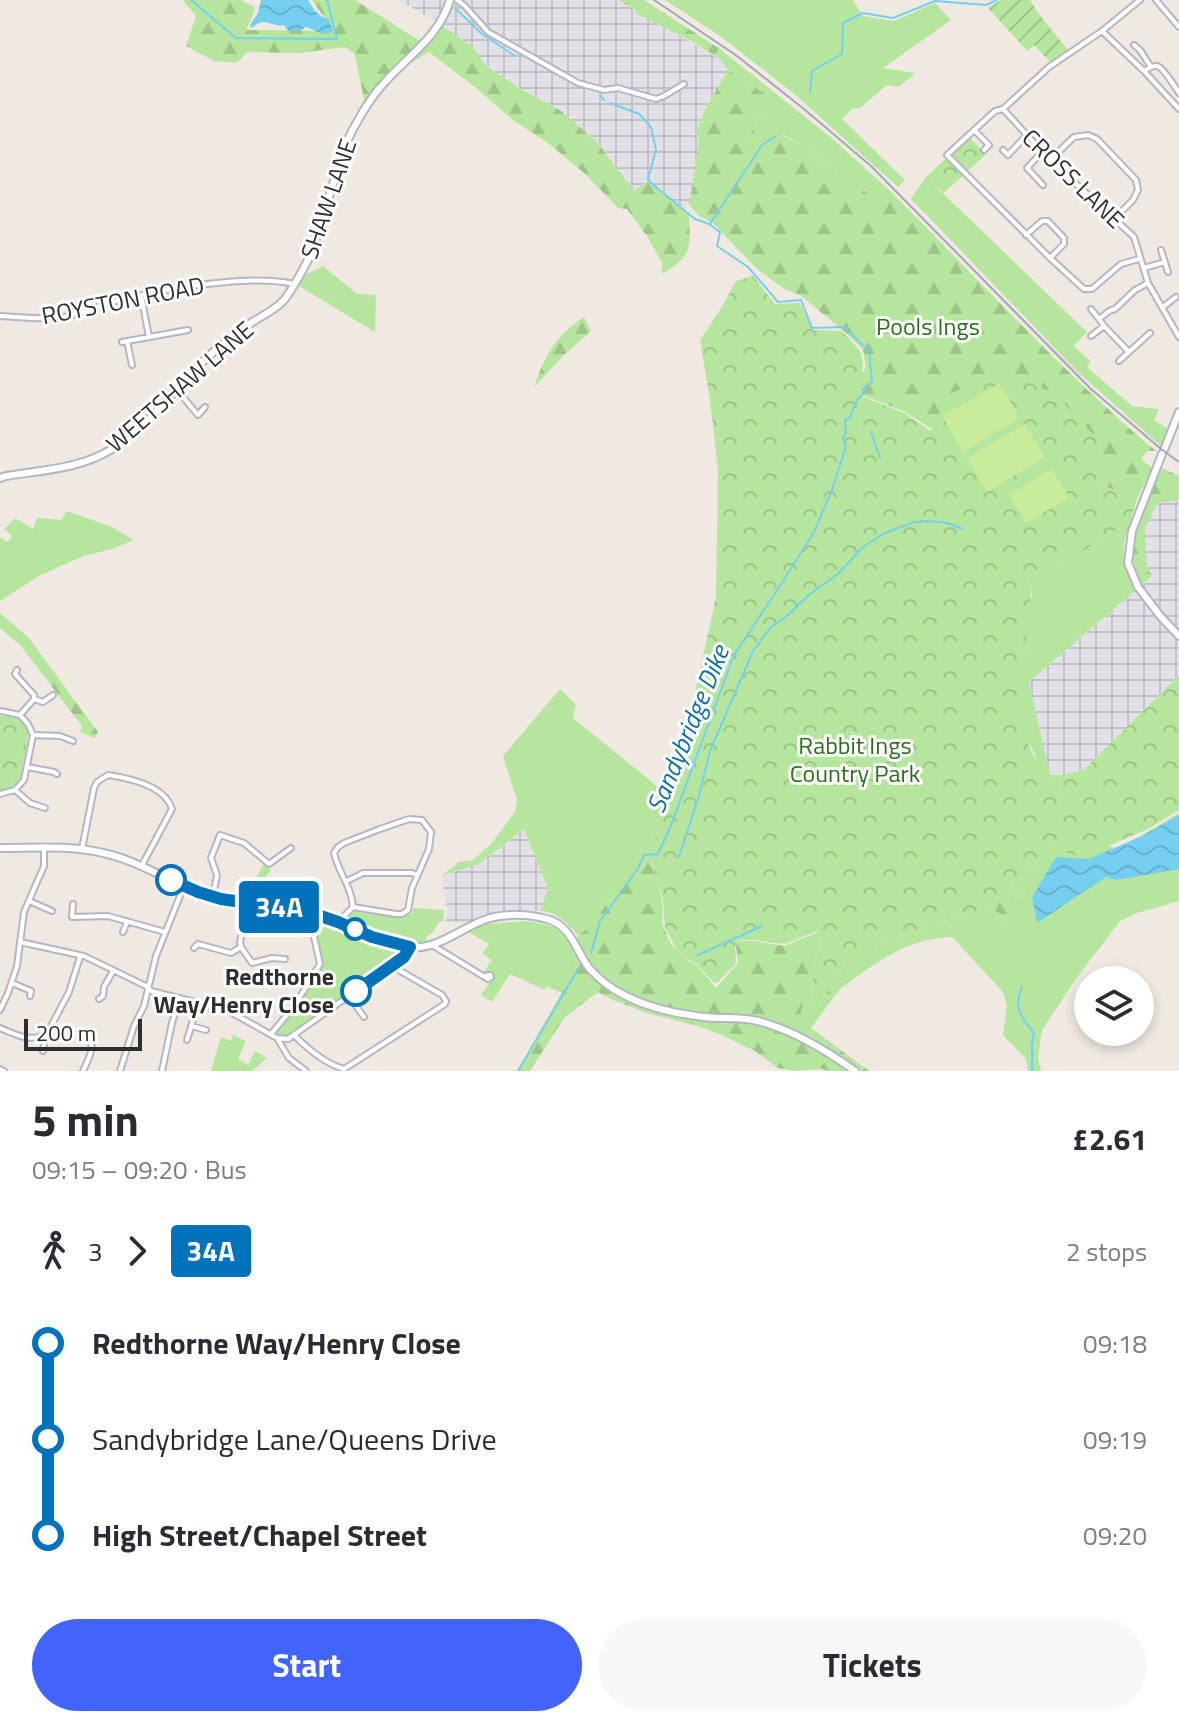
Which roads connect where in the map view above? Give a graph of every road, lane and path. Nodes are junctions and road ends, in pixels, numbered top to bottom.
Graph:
1 (450, 0) edge
2 (457, 0) edge
3 (1140, 0) edge
4 (1156, 0) edge
5 (1179, 27) edge
6 (1102, 31) junction
7 (1134, 45) dead end
8 (1151, 67) junction
9 (1144, 71) junction
10 (684, 84) dead end
11 (1179, 93) edge
12 (1003, 109) junction
13 (1179, 109) edge
14 (974, 130) junction
15 (1027, 136) junction
16 (984, 150) dead end
17 (1003, 150) dead end
18 (1042, 152) junction
19 (1050, 160) junction
20 (1043, 185) dead end
21 (1114, 219) junction
22 (1026, 235) junction
23 (1161, 250) dead end
24 (1050, 258) junction
25 (1139, 259) junction
26 (1165, 262) junction
27 (1143, 268) junction
28 (1168, 272) dead end
29 (1148, 283) junction
30 (294, 284) junction
31 (141, 295) junction
32 (1176, 297) dead end
33 (1163, 307) junction
34 (1091, 309) dead end
35 (0, 316) edge
36 (1099, 319) junction
37 (1104, 326) junction
38 (188, 330) dead end
39 (1150, 333) dead end
40 (1091, 336) dead end
41 (149, 337) junction
42 (1179, 337) edge
43 (1128, 351) junction
44 (1119, 361) dead end
45 (132, 365) dead end
46 (176, 389) junction
47 (205, 407) dead end
48 (1179, 412) edge
49 (2, 476) edge
50 (1179, 636) edge
51 (17, 670) dead end
52 (53, 695) dead end
53 (34, 699) junction
54 (0, 711) edge
55 (20, 715) junction
56 (33, 735) junction
57 (73, 741) dead end
58 (27, 767) junction
59 (57, 774) dead end
60 (15, 790) junction
61 (0, 794) edge
62 (45, 808) dead end
63 (0, 848) edge
64 (44, 848) junction
65 (291, 848) dead end
66 (82, 849) junction
67 (141, 867) junction
68 (417, 875) junction
69 (347, 881) junction
70 (184, 886) junction
71 (212, 897) junction
72 (28, 900) junction
73 (249, 903) junction
74 (73, 904) dead end
75 (353, 907) junction
76 (52, 911) dead end
77 (309, 912) junction
78 (288, 921) dead end
79 (127, 922) junction
80 (338, 922) junction
81 (313, 927) junction
82 (123, 932) dead end
83 (165, 932) junction
84 (20, 942) junction
85 (432, 945) junction
86 (241, 947) junction
87 (410, 947) junction
88 (194, 948) dead end
89 (80, 956) junction
90 (285, 959) dead end
91 (393, 965) junction
92 (113, 970) junction
93 (485, 976) dead end
94 (12, 983) junction
95 (148, 989) junction
96 (0, 991) edge
97 (8, 993) junction
98 (30, 996) dead end
99 (349, 996) junction
100 (99, 999) dead end
101 (180, 999) junction
102 (198, 1004) junction
103 (0, 1010) edge
104 (364, 1017) dead end
105 (191, 1026) junction
106 (0, 1028) edge
107 (206, 1030) dead end
108 (83, 1033) dead end
109 (271, 1034) junction
110 (295, 1036) junction
111 (41, 1037) junction
112 (277, 1038) junction
113 (187, 1040) dead end
114 (43, 1051) dead end
115 (83, 1071) edge
116 (120, 1071) edge
117 (162, 1071) edge
118 (306, 1071) edge
119 (855, 1071) edge

1 - 30 street, SHAW LANE
2 - 10 street
3 - 6 street
4 - 5 street
6 - 9 street
6 - 12 street
7 - 8 street
8 - 9 street
8 - 11 street
9 - 13 street
12 - 14 street
12 - 15 street, CROSS LANE
14 - 16 street
14 - 22 street
15 - 17 street
15 - 18 street, CROSS LANE
18 - 19 street, CROSS LANE
18 - 20 street
19 - 21 street, CROSS LANE
19 - 21 street
21 - 25 street, CROSS LANE
22 - 24 street
22 - 24 street
23 - 26 street
24 - 25 street
25 - 27 street, CROSS LANE
26 - 27 street
26 - 28 street
27 - 29 street, CROSS LANE
29 - 33 street, CROSS LANE
29 - 36 street
30 - 31 street, ROYSTON ROAD
30 - 46 street, WEETSHAW LANE
31 - 35 street, ROYSTON ROAD
31 - 41 street
32 - 33 street
33 - 42 street, CROSS LANE
34 - 36 street
36 - 37 street
37 - 40 street
37 - 43 street
38 - 41 street
39 - 43 street
41 - 45 street
43 - 44 street
46 - 47 street
46 - 49 street, WEETSHAW LANE
48 - 50 street
51 - 53 street
52 - 53 street
53 - 55 street
54 - 55 street
55 - 56 street
56 - 57 street
56 - 58 street
58 - 59 street
58 - 60 street
60 - 61 street
60 - 62 street
63 - 64 street
64 - 66 street
64 - 72 street
65 - 71 street
66 - 67 street
66 - 67 street
67 - 70 street
68 - 69 street
68 - 69 street
68 - 75 street
69 - 75 street
70 - 71 street
70 - 83 street
71 - 73 street
72 - 76 street
72 - 84 street
73 - 77 street
73 - 86 street
74 - 79 street
75 - 80 street
77 - 80 street
77 - 81 street
78 - 81 street
79 - 82 street
79 - 83 street
80 - 87 street
81 - 109 street
83 - 95 street
84 - 89 street
84 - 94 street
85 - 87 street
85 - 93 street
85 - 119 street
86 - 88 street
86 - 90 street
87 - 91 street
89 - 92 street
89 - 111 street
91 - 99 street
91 - 110 street
92 - 95 street
92 - 100 street
94 - 97 street
94 - 98 street
95 - 101 street
95 - 116 street
96 - 97 street
97 - 103 street
99 - 104 street
99 - 110 street
101 - 102 street
101 - 117 street
102 - 105 street
102 - 109 street
105 - 107 street
105 - 113 street
106 - 111 street
108 - 115 street
109 - 112 street
110 - 112 street
111 - 114 street
112 - 118 street

